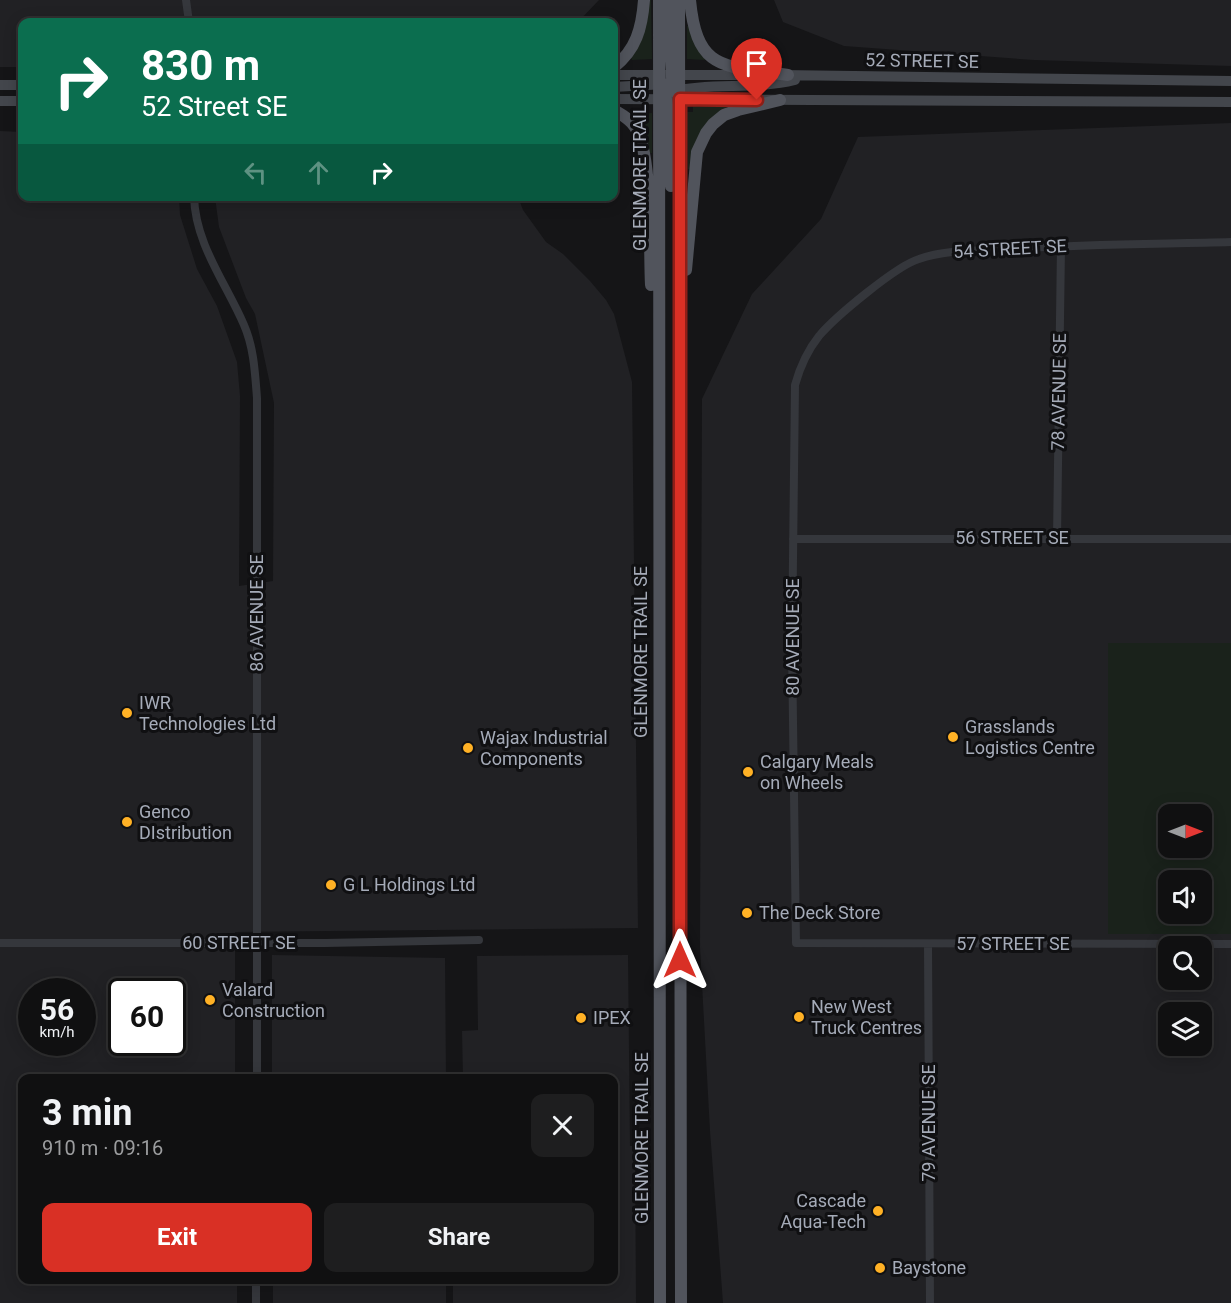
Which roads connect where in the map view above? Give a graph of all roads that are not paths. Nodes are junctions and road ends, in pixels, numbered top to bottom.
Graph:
1 (186, 0) edge
2 (644, 0) edge
3 (659, 0) edge
4 (667, 0) edge
5 (680, 0) edge
6 (690, 0) edge
7 (188, 18) edge
8 (618, 63) edge
9 (788, 75) junction
10 (618, 76) edge
11 (810, 76) junction
12 (1231, 81) edge
13 (18, 85) edge
14 (0, 86) edge
15 (618, 87) edge
16 (669, 87) junction
17 (618, 98) edge
18 (780, 100) junction
19 (0, 101) edge
20 (18, 101) edge
21 (1231, 102) edge
22 (618, 112) edge
23 (195, 201) edge
24 (1231, 243) edge
25 (1061, 246) junction
26 (679, 316) junction
27 (818, 337) joint
28 (659, 366) junction
29 (1057, 538) junction
30 (793, 539) junction
31 (1231, 539) edge
32 (479, 940) dead end
33 (0, 943) edge
34 (258, 943) junction
35 (796, 943) joint
36 (928, 944) junction
37 (1231, 944) edge
38 (257, 1074) edge
39 (681, 1270) junction
40 (256, 1284) edge
41 (256, 1303) edge
42 (660, 1303) edge
43 (681, 1303) edge
44 (686, 1303) edge
45 (930, 1303) edge

1 - 7 street
2 - 8 main road
3 - 16 main road, GLENMORE TRAIL SE
4 - 16 main road
5 - 16 main road, GLENMORE TRAIL SE
6 - 9 main road
9 - 11 main road, 52 STREET SE
9 - 16 main road, 52 STREET SE
10 - 16 main road, 52 STREET SE
11 - 12 main road, 52 STREET SE
11 - 16 main road
13 - 14 main road
15 - 16 main road
16 - 17 main road, 52 STREET SE
16 - 18 main road, 52 STREET SE
16 - 26 main road, GLENMORE TRAIL SE
16 - 28 main road, GLENMORE TRAIL SE
18 - 21 main road, 52 STREET SE
18 - 26 main road
19 - 20 main road
22 - 28 main road
23 - 34 street, 86 AVENUE SE
24 - 25 street, 54 STREET SE
25 - 27 street, 54 STREET SE
25 - 29 street, 78 AVENUE SE
26 - 39 main road, GLENMORE TRAIL SE
27 - 30 street, 80 AVENUE SE
28 - 42 main road, GLENMORE TRAIL SE
29 - 30 street, 56 STREET SE
29 - 31 street, 56 STREET SE
30 - 35 street, 80 AVENUE SE
32 - 34 street, 60 STREET SE
33 - 34 street, 60 STREET SE
34 - 38 street, 86 AVENUE SE
35 - 36 street, 57 STREET SE
36 - 37 street, 57 STREET SE
36 - 45 street, 79 AVENUE SE
39 - 43 main road, GLENMORE TRAIL SE
39 - 44 main road
40 - 41 street

